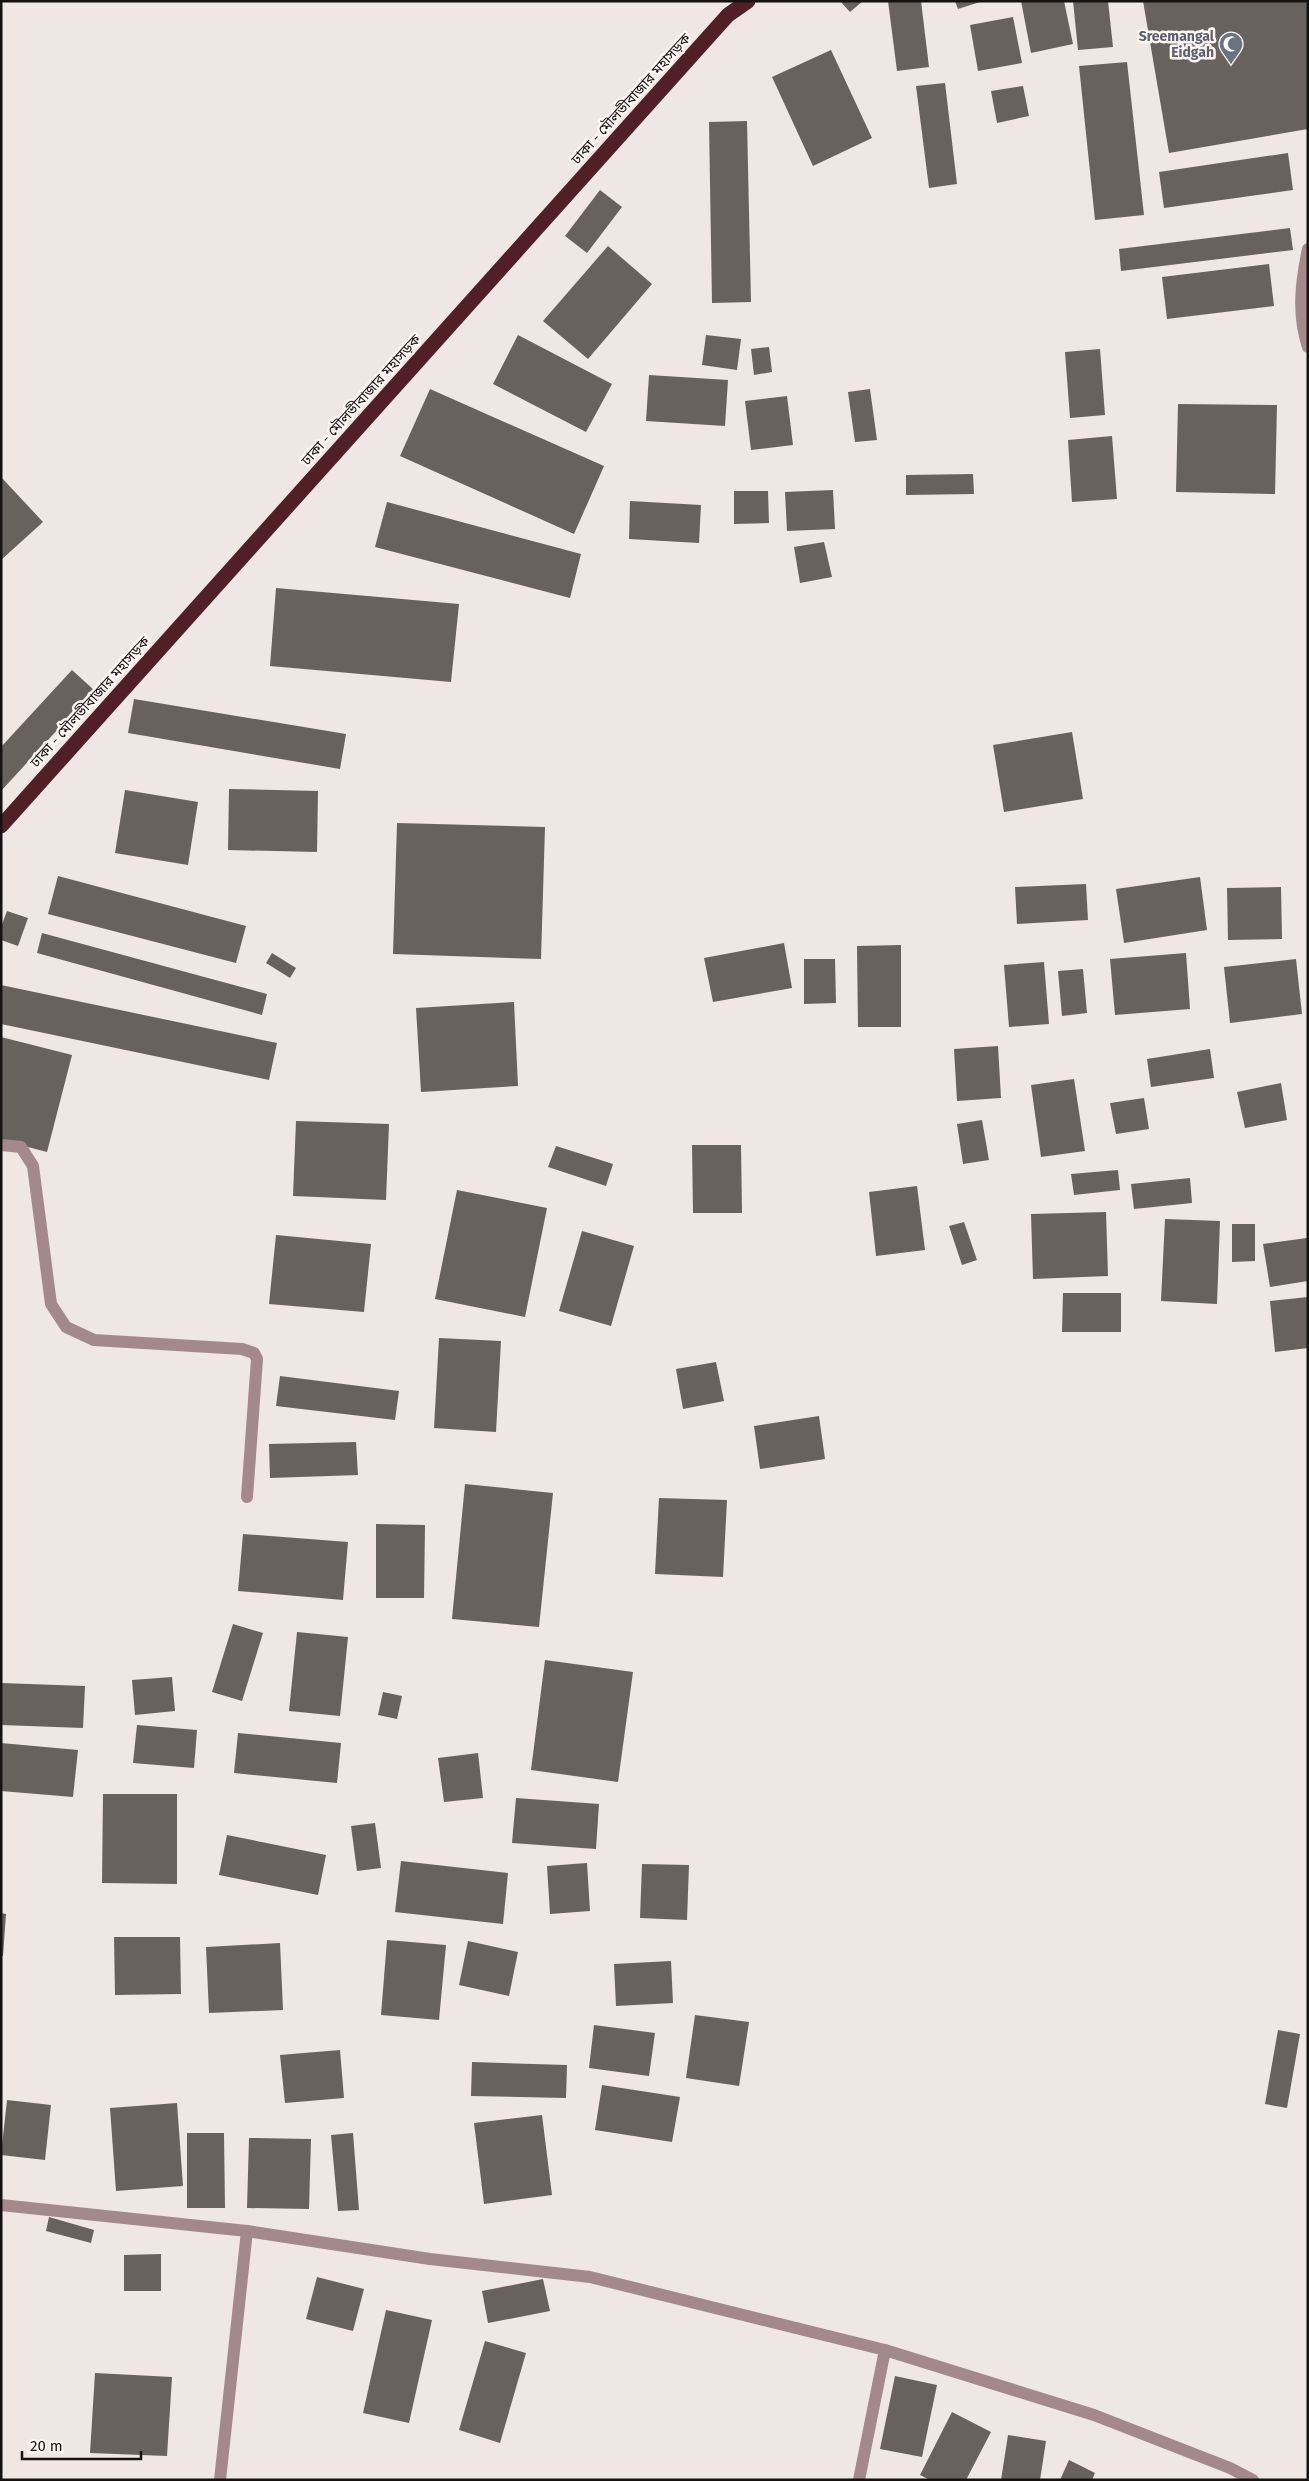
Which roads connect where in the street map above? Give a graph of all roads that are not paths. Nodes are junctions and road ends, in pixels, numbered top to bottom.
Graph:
1 (748, 1) edge
2 (1308, 249) edge
3 (1308, 346) edge
4 (1, 826) edge
5 (1, 1146) edge
6 (246, 1497) dead end
7 (1, 2206) edge
8 (247, 2231) junction
9 (885, 2350) junction
10 (220, 2480) edge
11 (859, 2480) edge
12 (1253, 2480) edge

1 - 4 highway, ঢাকা - মৌলভীবাজার মহাসড়ক
2 - 3 street
5 - 6 street
7 - 8 street
8 - 9 street
8 - 10 street
9 - 11 street
9 - 12 street

